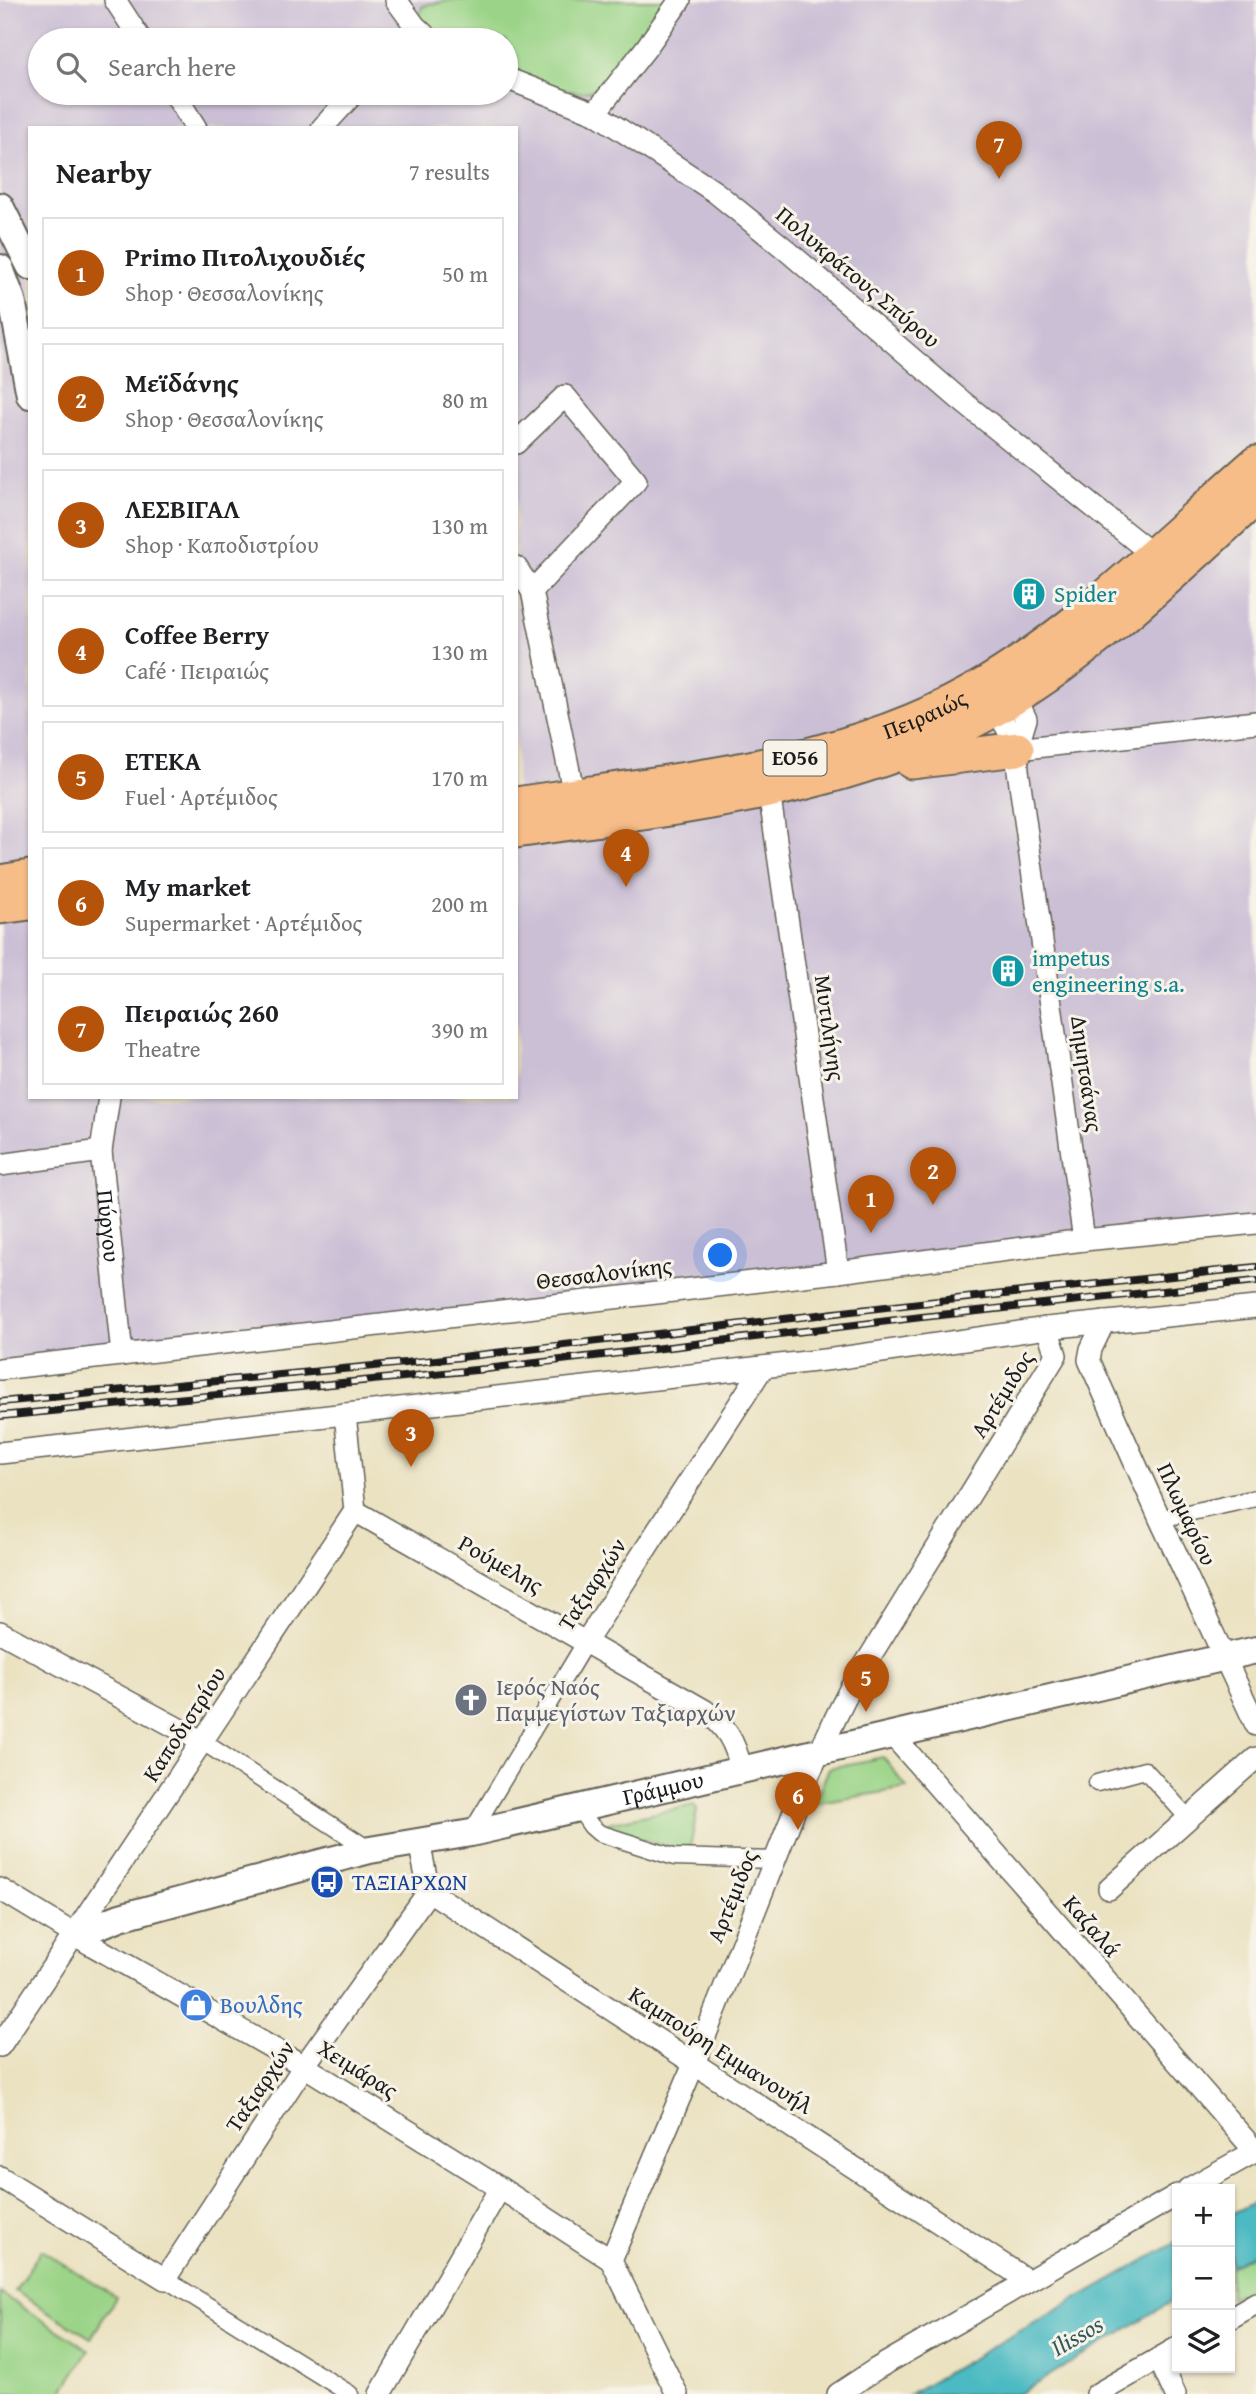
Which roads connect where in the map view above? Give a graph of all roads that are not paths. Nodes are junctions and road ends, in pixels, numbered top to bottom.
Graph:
1 (115, 0) edge
2 (396, 0) edge
3 (680, 0) edge
4 (133, 28) edge
5 (412, 28) edge
6 (518, 83) edge
7 (182, 105) edge
8 (343, 105) edge
9 (595, 113) junction
10 (195, 126) edge
11 (324, 126) edge
12 (0, 206) edge
13 (28, 262) edge
14 (0, 268) edge
15 (14, 299) edge
16 (28, 383) edge
17 (518, 441) edge
18 (1256, 463) edge
19 (1256, 498) edge
20 (1152, 554) junction
21 (518, 570) edge
22 (532, 591) junction
23 (1004, 693) junction
24 (1256, 722) edge
25 (1017, 749) junction
26 (844, 773) junction
27 (769, 791) junction
28 (574, 795) junction
29 (518, 804) edge
30 (518, 831) edge
31 (28, 877) edge
32 (0, 882) edge
33 (28, 903) edge
34 (0, 907) edge
35 (109, 1099) edge
36 (101, 1151) junction
37 (0, 1165) edge
38 (1256, 1223) edge
39 (1084, 1240) junction
40 (838, 1272) junction
41 (1256, 1307) edge
42 (1104, 1322) junction
43 (1047, 1328) junction
44 (122, 1355) junction
45 (764, 1367) junction
46 (0, 1370) edge
47 (345, 1414) junction
48 (0, 1452) edge
49 (1256, 1498) edge
50 (355, 1511) junction
51 (1160, 1520) junction
52 (0, 1632) edge
53 (585, 1643) junction
54 (1256, 1650) edge
55 (1223, 1658) junction
56 (1256, 1725) edge
57 (891, 1733) junction
58 (204, 1742) junction
59 (821, 1749) junction
60 (1256, 1758) edge
61 (741, 1768) junction
62 (1097, 1783) dead end
63 (579, 1807) junction
64 (1188, 1818) junction
65 (471, 1833) junction
66 (419, 1842) junction
67 (370, 1850) junction
68 (775, 1860) junction
69 (0, 1889) edge
70 (1109, 1889) dead end
71 (429, 1891) junction
72 (75, 1935) junction
73 (0, 2046) edge
74 (694, 2064) junction
75 (304, 2066) junction
76 (1256, 2151) edge
77 (0, 2177) edge
78 (1197, 2184) edge
79 (500, 2188) junction
80 (1172, 2198) edge
81 (611, 2260) junction
82 (165, 2279) junction
83 (1027, 2280) junction
84 (1256, 2303) edge
85 (1235, 2315) edge
86 (1168, 2354) edge
87 (350, 2394) edge
88 (380, 2394) edge
89 (677, 2394) edge
90 (838, 2394) edge
91 (1097, 2394) edge
92 (1175, 2394) edge

1 - 4 street
2 - 5 street
3 - 9 street
6 - 9 street, Πολυκράτους Σπύρου
7 - 10 street
8 - 11 street
9 - 20 street, Πολυκράτους Σπύρου
12 - 13 street
14 - 15 street
15 - 16 street
17 - 22 street
18 - 20 main road, Πειραιώς / ΕΟ56
19 - 23 main road, Πειραιώς / ΕΟ56
20 - 23 main road, Πειραιώς / ΕΟ56
21 - 22 street
22 - 28 street
23 - 25 street, Δημητσάνας
23 - 26 main road, Πειραιώς / ΕΟ56
23 - 28 main road, Πειραιώς / ΕΟ56
24 - 25 street
25 - 26 main road
25 - 39 street, Δημητσάνας
26 - 27 main road, Πειραιώς / ΕΟ56
27 - 30 main road, Πειραιώς / ΕΟ56
27 - 40 street, Μυτιλήνης
28 - 29 main road, Πειραιώς / ΕΟ56
31 - 32 main road
33 - 34 main road
35 - 36 street, Πύργου
36 - 37 street
36 - 44 street, Πύργου
38 - 39 street, Θεσσαλονίκης
39 - 40 street, Θεσσαλονίκης
40 - 44 street, Θεσσαλονίκης
41 - 42 street
42 - 43 street
42 - 51 street, Πλωμαρίου
43 - 45 street
43 - 59 street, Αρτέμιδος
44 - 46 street, Θεσσαλονίκης
45 - 47 street
45 - 53 street, Ταξιαρχών
47 - 48 street
47 - 50 street
49 - 51 street
50 - 53 street, Ρούμελης
50 - 58 street, Καποδιστρίου
51 - 55 street, Πλωμαρίου
52 - 58 street
53 - 61 street, Ρούμελης
53 - 65 street, Ταξιαρχών
54 - 55 street, Γράμμου
55 - 56 street, Πλωμαρίου
55 - 57 street, Γράμμου
57 - 59 street, Γράμμου
57 - 76 street, Καζαλά
58 - 67 street
58 - 72 street, Καποδιστρίου
59 - 61 street, Γράμμου
59 - 68 street, Αρτέμιδος
60 - 64 street
61 - 63 street, Γράμμου
62 - 64 street
63 - 65 street, Γράμμου
63 - 68 street
64 - 70 street
65 - 66 street, Γράμμου
66 - 67 street, Γράμμου
66 - 71 street
67 - 72 street, Γράμμου
68 - 74 street, Αρτέμιδος
69 - 72 street, Χειμάρας
71 - 74 street, Καμπούρη Εμμανουήλ
71 - 75 street, Ταξιαρχών
72 - 73 street, Καποδιστρίου
72 - 75 street, Χειμάρας
74 - 81 street, Αρτέμιδος
74 - 83 street, Καμπούρη Εμμανουήλ
75 - 79 street, Χειμάρας
75 - 82 street, Ταξιαρχών
76 - 78 street
77 - 82 street
79 - 81 street, Χειμάρας
79 - 88 street
80 - 83 street
81 - 89 street
82 - 87 street
83 - 90 street
84 - 85 street
86 - 91 street
86 - 92 street

